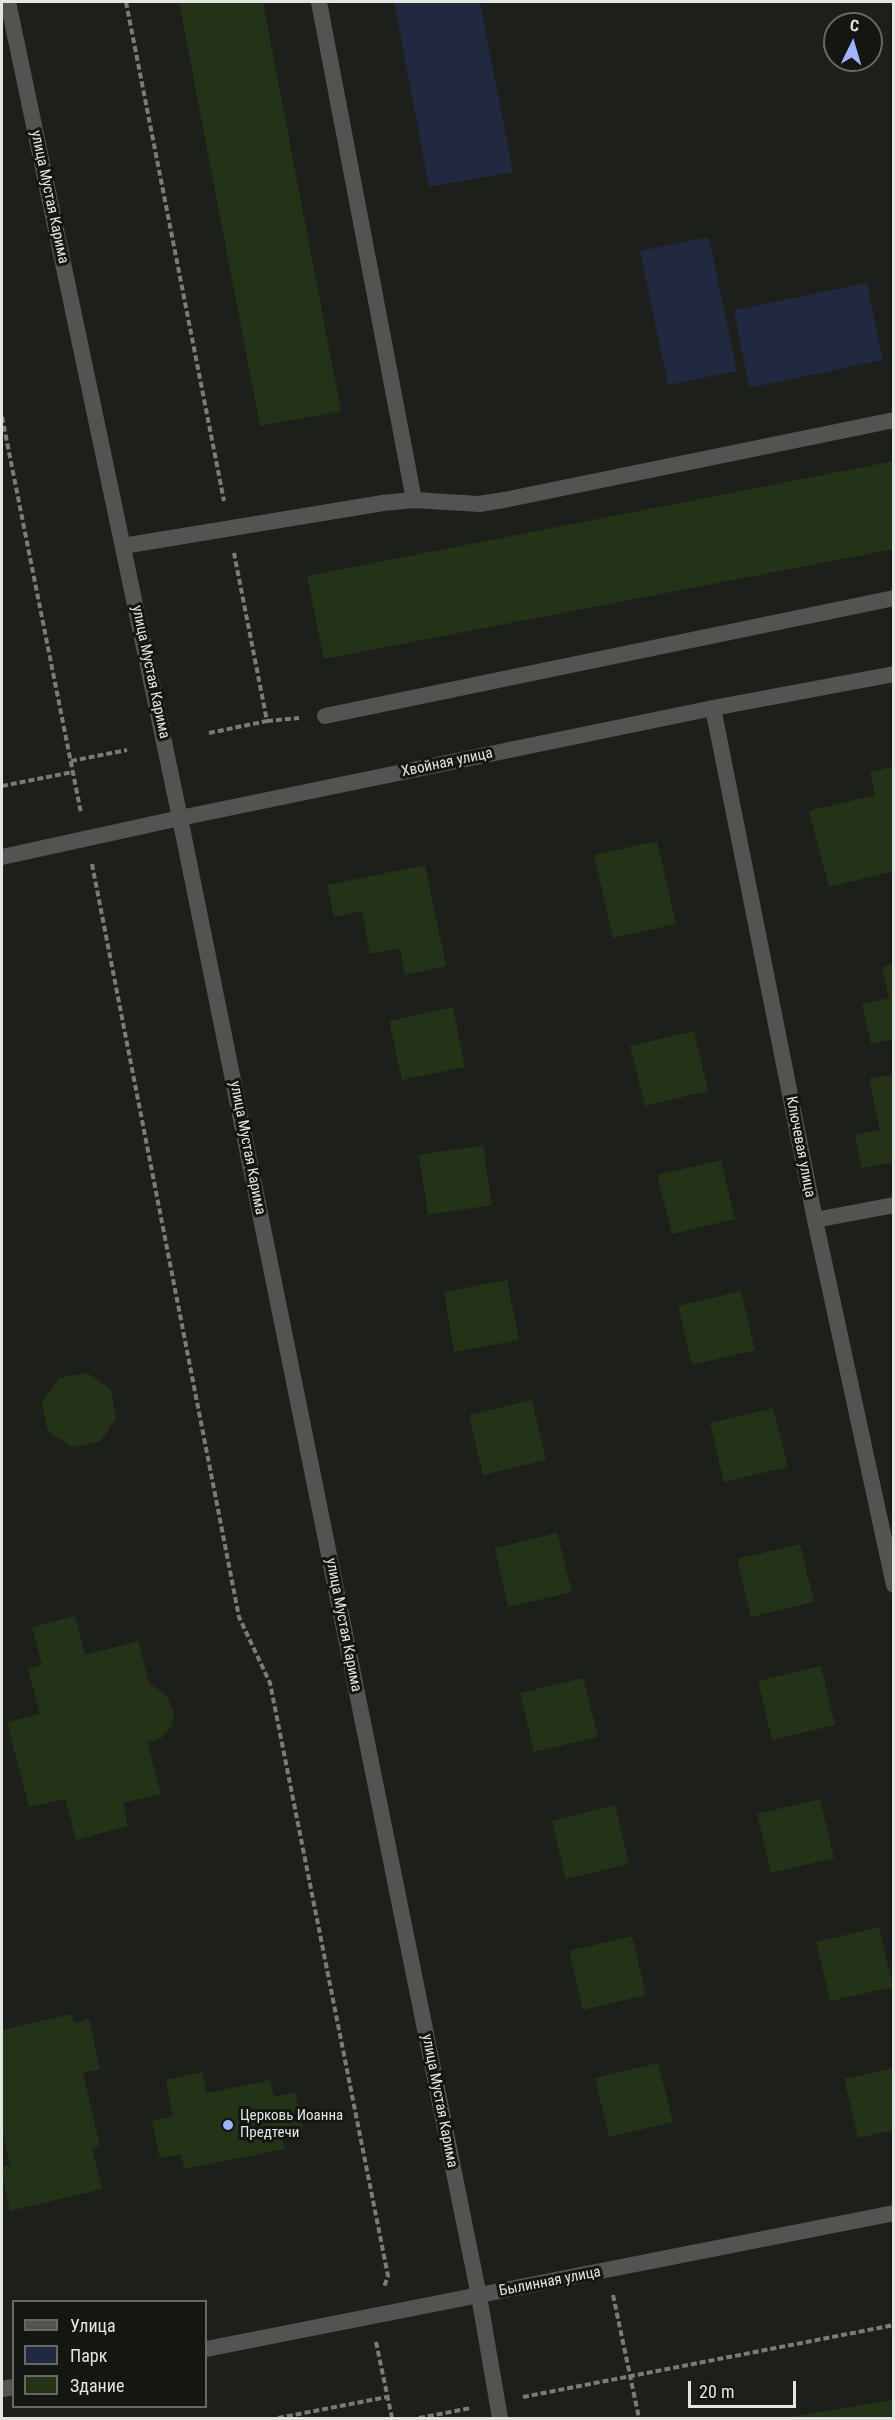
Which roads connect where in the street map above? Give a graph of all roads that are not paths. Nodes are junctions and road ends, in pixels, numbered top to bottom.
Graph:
1 (8, 2) edge
2 (319, 2) edge
3 (894, 420) edge
4 (414, 500) junction
5 (123, 546) junction
6 (894, 598) edge
7 (894, 674) edge
8 (713, 708) junction
9 (325, 716) dead end
10 (180, 818) junction
11 (2, 857) edge
12 (894, 1205) edge
13 (814, 1220) junction
14 (894, 1585) edge
15 (894, 2213) edge
16 (479, 2296) junction
17 (207, 2349) edge
18 (499, 2410) edge

1 - 5 street, улица Мустая Карима
2 - 4 street
3 - 4 street
4 - 5 street
5 - 10 street, улица Мустая Карима
6 - 9 street
7 - 8 street, Хвойная улица
8 - 10 street, Хвойная улица
8 - 13 street, Ключевая улица
10 - 11 street, Хвойная улица
10 - 16 street, улица Мустая Карима
12 - 13 street
13 - 14 street, Ключевая улица
15 - 16 street, Былинная улица
16 - 17 street, Былинная улица
16 - 18 street, улица Мустая Карима

